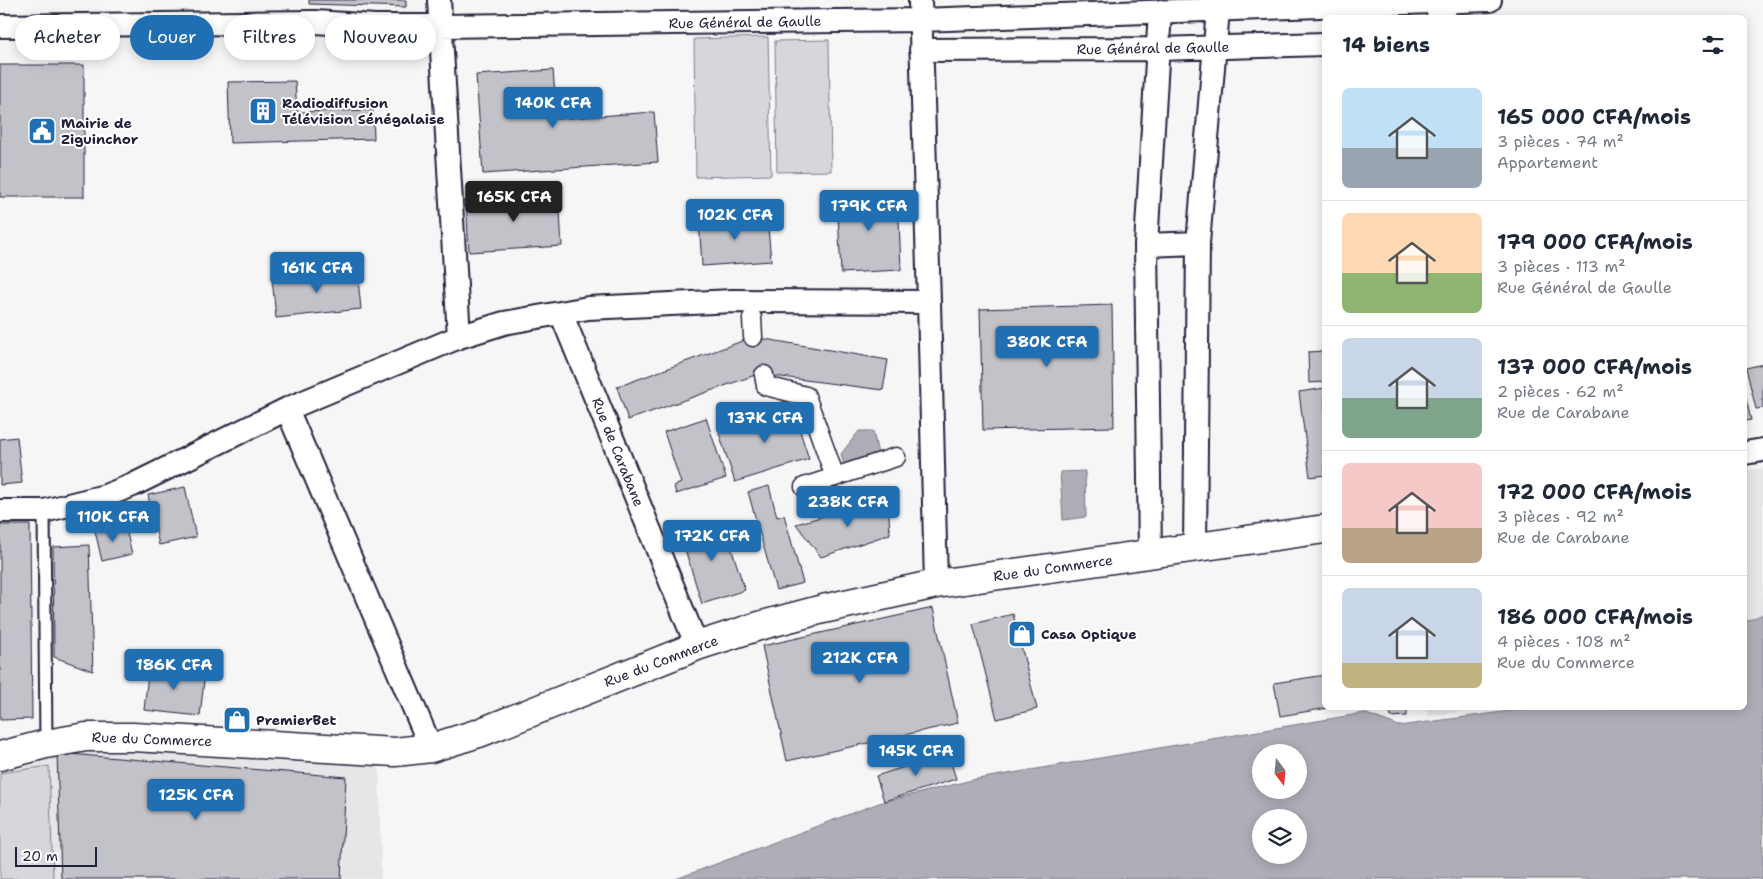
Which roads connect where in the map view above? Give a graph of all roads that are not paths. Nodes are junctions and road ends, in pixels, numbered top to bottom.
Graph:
1 (438, 0) edge
2 (1490, 0) edge
3 (1442, 6) edge
4 (920, 10) edge
5 (1218, 10) junction
6 (1160, 12) junction
7 (0, 26) edge
8 (439, 26) junction
9 (1322, 44) edge
10 (1215, 47) junction
11 (1158, 49) junction
12 (921, 50) junction
13 (1198, 243) junction
14 (1146, 245) junction
15 (929, 302) junction
16 (562, 313) junction
17 (752, 318) dead end
18 (459, 337) junction
19 (753, 337) dead end
20 (764, 375) dead end
21 (287, 409) junction
22 (1763, 450) edge
23 (1747, 453) edge
24 (896, 457) dead end
25 (834, 478) junction
26 (804, 487) dead end
27 (0, 511) edge
28 (44, 511) junction
29 (1322, 529) edge
30 (1196, 547) junction
31 (1150, 555) junction
32 (936, 584) junction
33 (697, 646) junction
34 (46, 744) junction
35 (432, 748) junction
36 (0, 756) edge

1 - 8 street
2 - 3 street, Rue Général de Gaulle
3 - 5 street, Rue Général de Gaulle
4 - 6 street, Rue Général de Gaulle
4 - 8 street, Rue Général de Gaulle
4 - 12 street
5 - 6 street, Rue Général de Gaulle
5 - 10 street
6 - 11 street
7 - 8 street, Rue Général de Gaulle
8 - 18 street
9 - 10 street, Rue Général de Gaulle
10 - 11 street, Rue Général de Gaulle
10 - 13 street
11 - 12 street, Rue Général de Gaulle
11 - 14 street
12 - 15 street
13 - 14 street
13 - 30 street
14 - 31 street
15 - 16 street
15 - 32 street
16 - 18 street
16 - 33 street, Rue de Carabane
17 - 19 street
18 - 21 street
20 - 25 street
21 - 28 street
21 - 35 street
22 - 23 street
24 - 25 street
25 - 26 street
27 - 28 street
28 - 34 lane
29 - 30 street, Rue du Commerce
30 - 31 street, Rue du Commerce
31 - 32 street, Rue du Commerce
32 - 33 street, Rue du Commerce
33 - 35 street, Rue du Commerce
34 - 35 street, Rue du Commerce
34 - 36 street, Rue du Commerce

